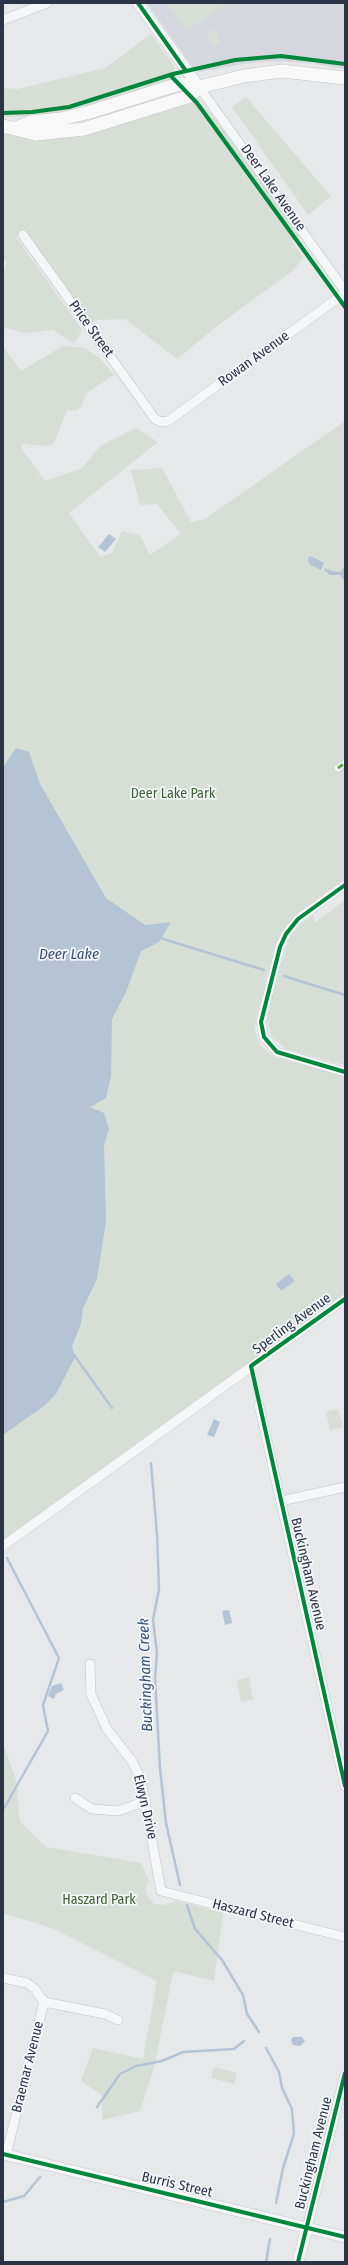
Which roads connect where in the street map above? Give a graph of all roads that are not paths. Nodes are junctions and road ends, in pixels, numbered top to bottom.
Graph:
1 (47, 3) edge
2 (138, 3) edge
3 (3, 20) edge
4 (345, 78) edge
5 (199, 87) junction
6 (3, 126) edge
7 (22, 235) dead end
8 (345, 292) edge
9 (161, 422) joint
10 (345, 763) edge
11 (338, 768) dead end
12 (345, 885) edge
13 (345, 1072) edge
14 (345, 1299) edge
15 (259, 1405) dead end
16 (345, 1487) edge
17 (281, 1501) junction
18 (3, 1546) edge
19 (90, 1664) dead end
20 (345, 1786) edge
21 (75, 1798) dead end
22 (146, 1801) junction
23 (161, 1891) joint
24 (345, 1937) edge
25 (3, 1978) edge
26 (44, 2002) junction
27 (118, 2020) dead end
28 (345, 2073) edge
29 (5, 2154) edge
30 (307, 2228) junction
31 (345, 2237) edge
32 (298, 2262) edge

1 - 3 street
2 - 5 street
4 - 5 main road
5 - 6 main road
5 - 8 street, Deer Lake Avenue
7 - 9 street, Price Street
8 - 9 street, Rowan Avenue
10 - 11 street
12 - 13 street
14 - 18 street, Sperling Avenue
15 - 17 street, Buckingham Avenue
16 - 17 street
17 - 20 street, Buckingham Avenue
19 - 22 street, Elwyn Drive
21 - 22 street
22 - 23 street, Elwyn Drive
23 - 24 street, Haszard Street
25 - 26 street
26 - 27 street
26 - 29 street, Braemar Avenue
28 - 30 street, Buckingham Avenue
29 - 30 street, Burris Street
30 - 31 street, Burris Street
30 - 32 street, Buckingham Avenue

